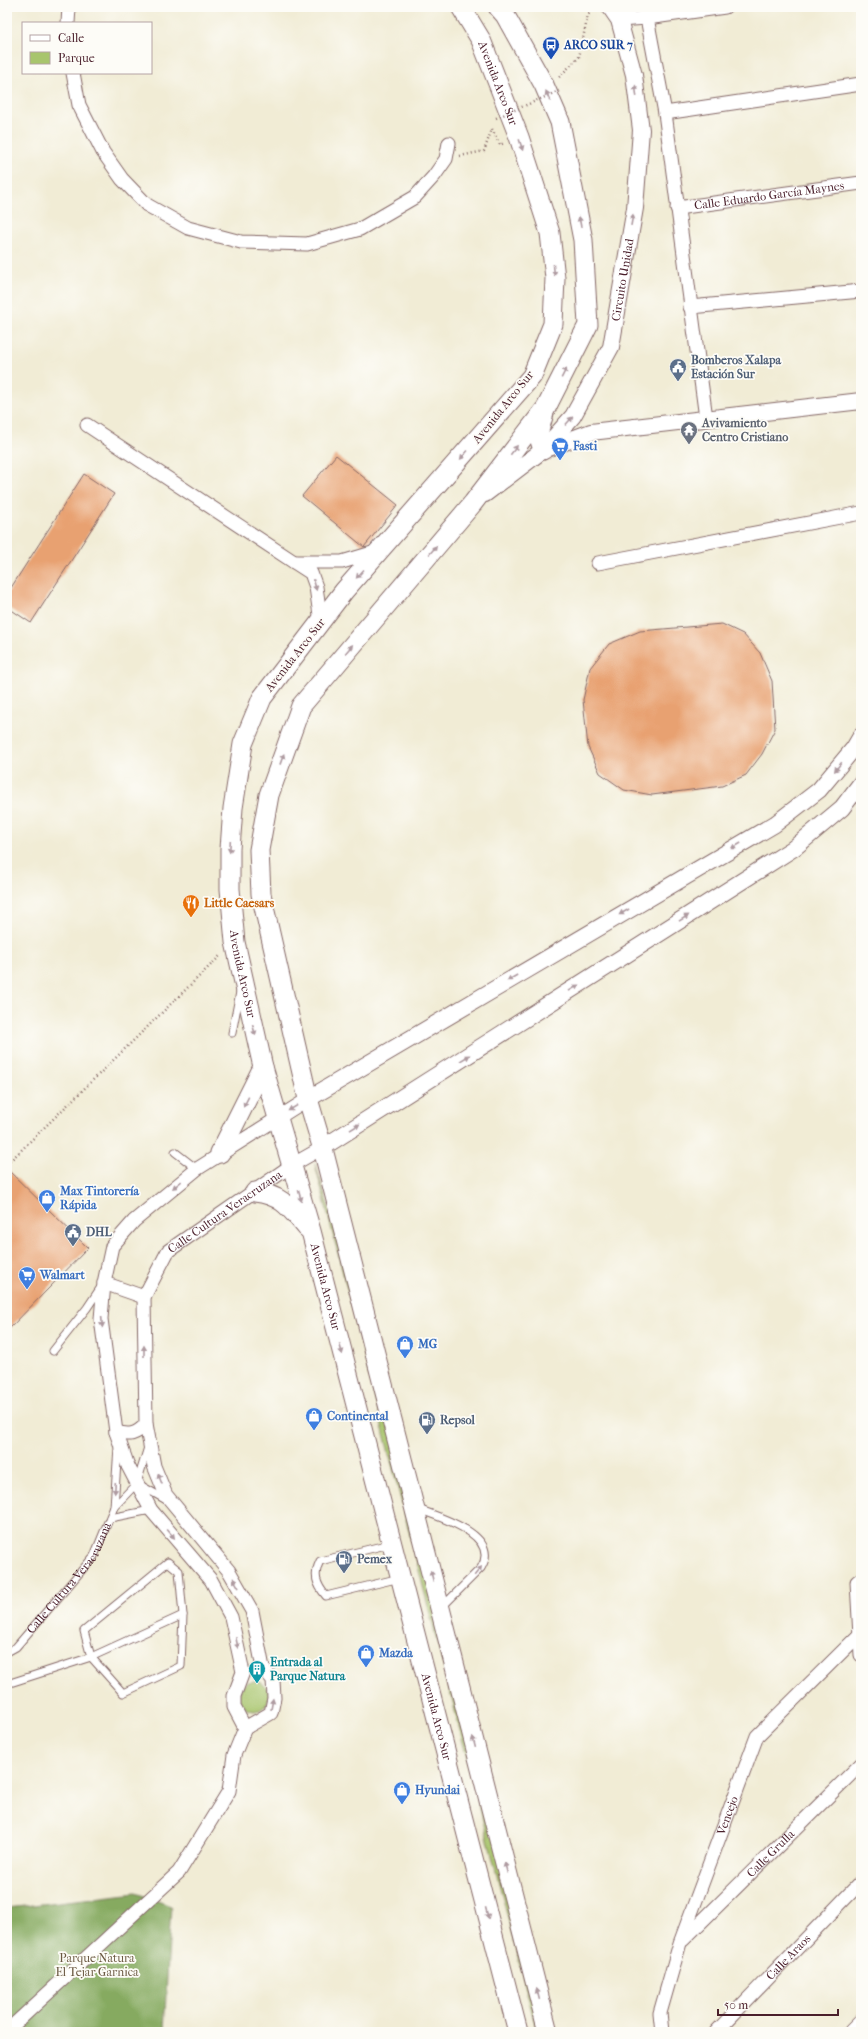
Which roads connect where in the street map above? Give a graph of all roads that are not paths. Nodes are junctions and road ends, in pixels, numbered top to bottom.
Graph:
1 (69, 7) edge
2 (461, 7) edge
3 (498, 7) edge
4 (610, 7) edge
5 (725, 7) edge
6 (647, 18) junction
7 (619, 20) junction
8 (68, 22) edge
9 (72, 74) edge
10 (861, 84) edge
11 (665, 112) junction
12 (449, 143) dead end
13 (861, 183) edge
14 (677, 208) junction
15 (861, 291) edge
16 (690, 307) junction
17 (861, 401) edge
18 (546, 408) junction
19 (706, 418) junction
20 (87, 425) dead end
21 (543, 450) junction
22 (473, 503) junction
23 (861, 513) edge
24 (382, 550) junction
25 (294, 562) junction
26 (598, 563) dead end
27 (321, 622) junction
28 (861, 736) edge
29 (861, 783) edge
30 (242, 980) junction
31 (232, 1033) dead end
32 (263, 1068) junction
33 (308, 1099) junction
34 (278, 1117) junction
35 (322, 1148) junction
36 (175, 1152) dead end
37 (220, 1153) junction
38 (292, 1165) junction
39 (197, 1169) junction
40 (255, 1192) junction
41 (311, 1231) junction
42 (104, 1283) junction
43 (144, 1297) junction
44 (53, 1351) dead end
45 (146, 1424) junction
46 (117, 1436) junction
47 (150, 1442) junction
48 (137, 1483) junction
49 (175, 1506) junction
50 (114, 1507) junction
51 (414, 1508) junction
52 (151, 1510) junction
53 (110, 1518) junction
54 (392, 1543) junction
55 (401, 1578) junction
56 (859, 1580) edge
57 (440, 1609) junction
58 (183, 1614) junction
59 (859, 1636) junction
60 (7, 1652) edge
61 (861, 1655) edge
62 (91, 1657) junction
63 (262, 1668) junction
64 (243, 1672) junction
65 (7, 1684) edge
66 (245, 1728) junction
67 (861, 1764) edge
68 (861, 1882) edge
69 (680, 1943) junction
70 (861, 2023) edge
71 (7, 2030) edge
72 (518, 2032) edge
73 (548, 2032) edge
74 (662, 2032) edge
75 (716, 2032) edge
76 (853, 2032) edge

1 - 8 street
2 -> 24 main road, Avenida Arco Sur
18 -> 3 main road
4 - 7 street, Circuito Unidad
5 - 6 street
6 - 7 street
6 - 11 street
21 -> 7 street, Circuito Unidad
9 - 12 street
10 - 11 street
11 - 14 street
13 - 14 street, Calle Eduardo García Maynes
14 - 16 street
15 - 16 street
16 - 19 street
17 - 19 street
18 - 21 main road
22 -> 18 main road
19 - 21 street
20 - 25 street
21 - 22 street, Circuito Unidad
33 -> 22 main road
23 - 26 street
24 - 25 street
24 -> 27 main road, Avenida Arco Sur
25 -> 27 street
27 -> 30 main road, Avenida Arco Sur
28 -> 33 street
35 -> 29 street
30 - 31 lane
30 -> 32 main road, Avenida Arco Sur
32 - 34 main road, Avenida Arco Sur
32 -> 37 main road
33 -> 34 street, Calle Cultura Veracruzana
33 - 35 main road
34 - 37 street, Calle Cultura Veracruzana
34 - 38 main road, Avenida Arco Sur
35 - 38 street, Calle Cultura Veracruzana
35 - 51 main road
36 - 39 lane
37 - 39 street, Calle Cultura Veracruzana
38 - 40 street, Calle Cultura Veracruzana
38 -> 41 main road, Avenida Arco Sur
39 -> 42 street, Calle Cultura Veracruzana
40 - 41 main road
40 - 43 street, Calle Cultura Veracruzana
41 -> 54 main road, Avenida Arco Sur
42 - 43 street
42 - 44 lane
42 -> 46 street, Calle Cultura Veracruzana
45 -> 43 street, Calle Cultura Veracruzana
45 - 46 street
45 - 47 street, Calle Cultura Veracruzana
46 - 48 street, Calle Cultura Veracruzana
46 -> 50 lane, Calle Cultura Veracruzana
47 - 48 lane
49 -> 47 street, Calle Cultura Veracruzana
48 - 49 lane
48 - 50 lane
48 - 52 street, Calle Cultura Veracruzana
63 -> 49 street, Calle Cultura Veracruzana
50 - 53 lane, Calle Cultura Veracruzana
57 -> 51 main road
57 -> 51 lane
52 - 53 lane
52 -> 64 street, Calle Cultura Veracruzana
53 - 60 lane, Calle Cultura Veracruzana
54 - 55 main road, Avenida Arco Sur
54 - 55 lane
55 -> 72 main road, Avenida Arco Sur
56 - 59 street
73 -> 57 main road
58 - 62 lane
58 - 62 lane
58 - 62 lane
59 - 61 street
59 - 69 street, Vencejo
62 - 65 lane
63 - 64 street
66 -> 63 street, Calle Cultura Veracruzana
64 - 66 street
66 - 71 street
67 - 69 street, Calle Grulla
68 - 75 street, Calle Araos
69 - 74 street, Vencejo
70 - 76 street

